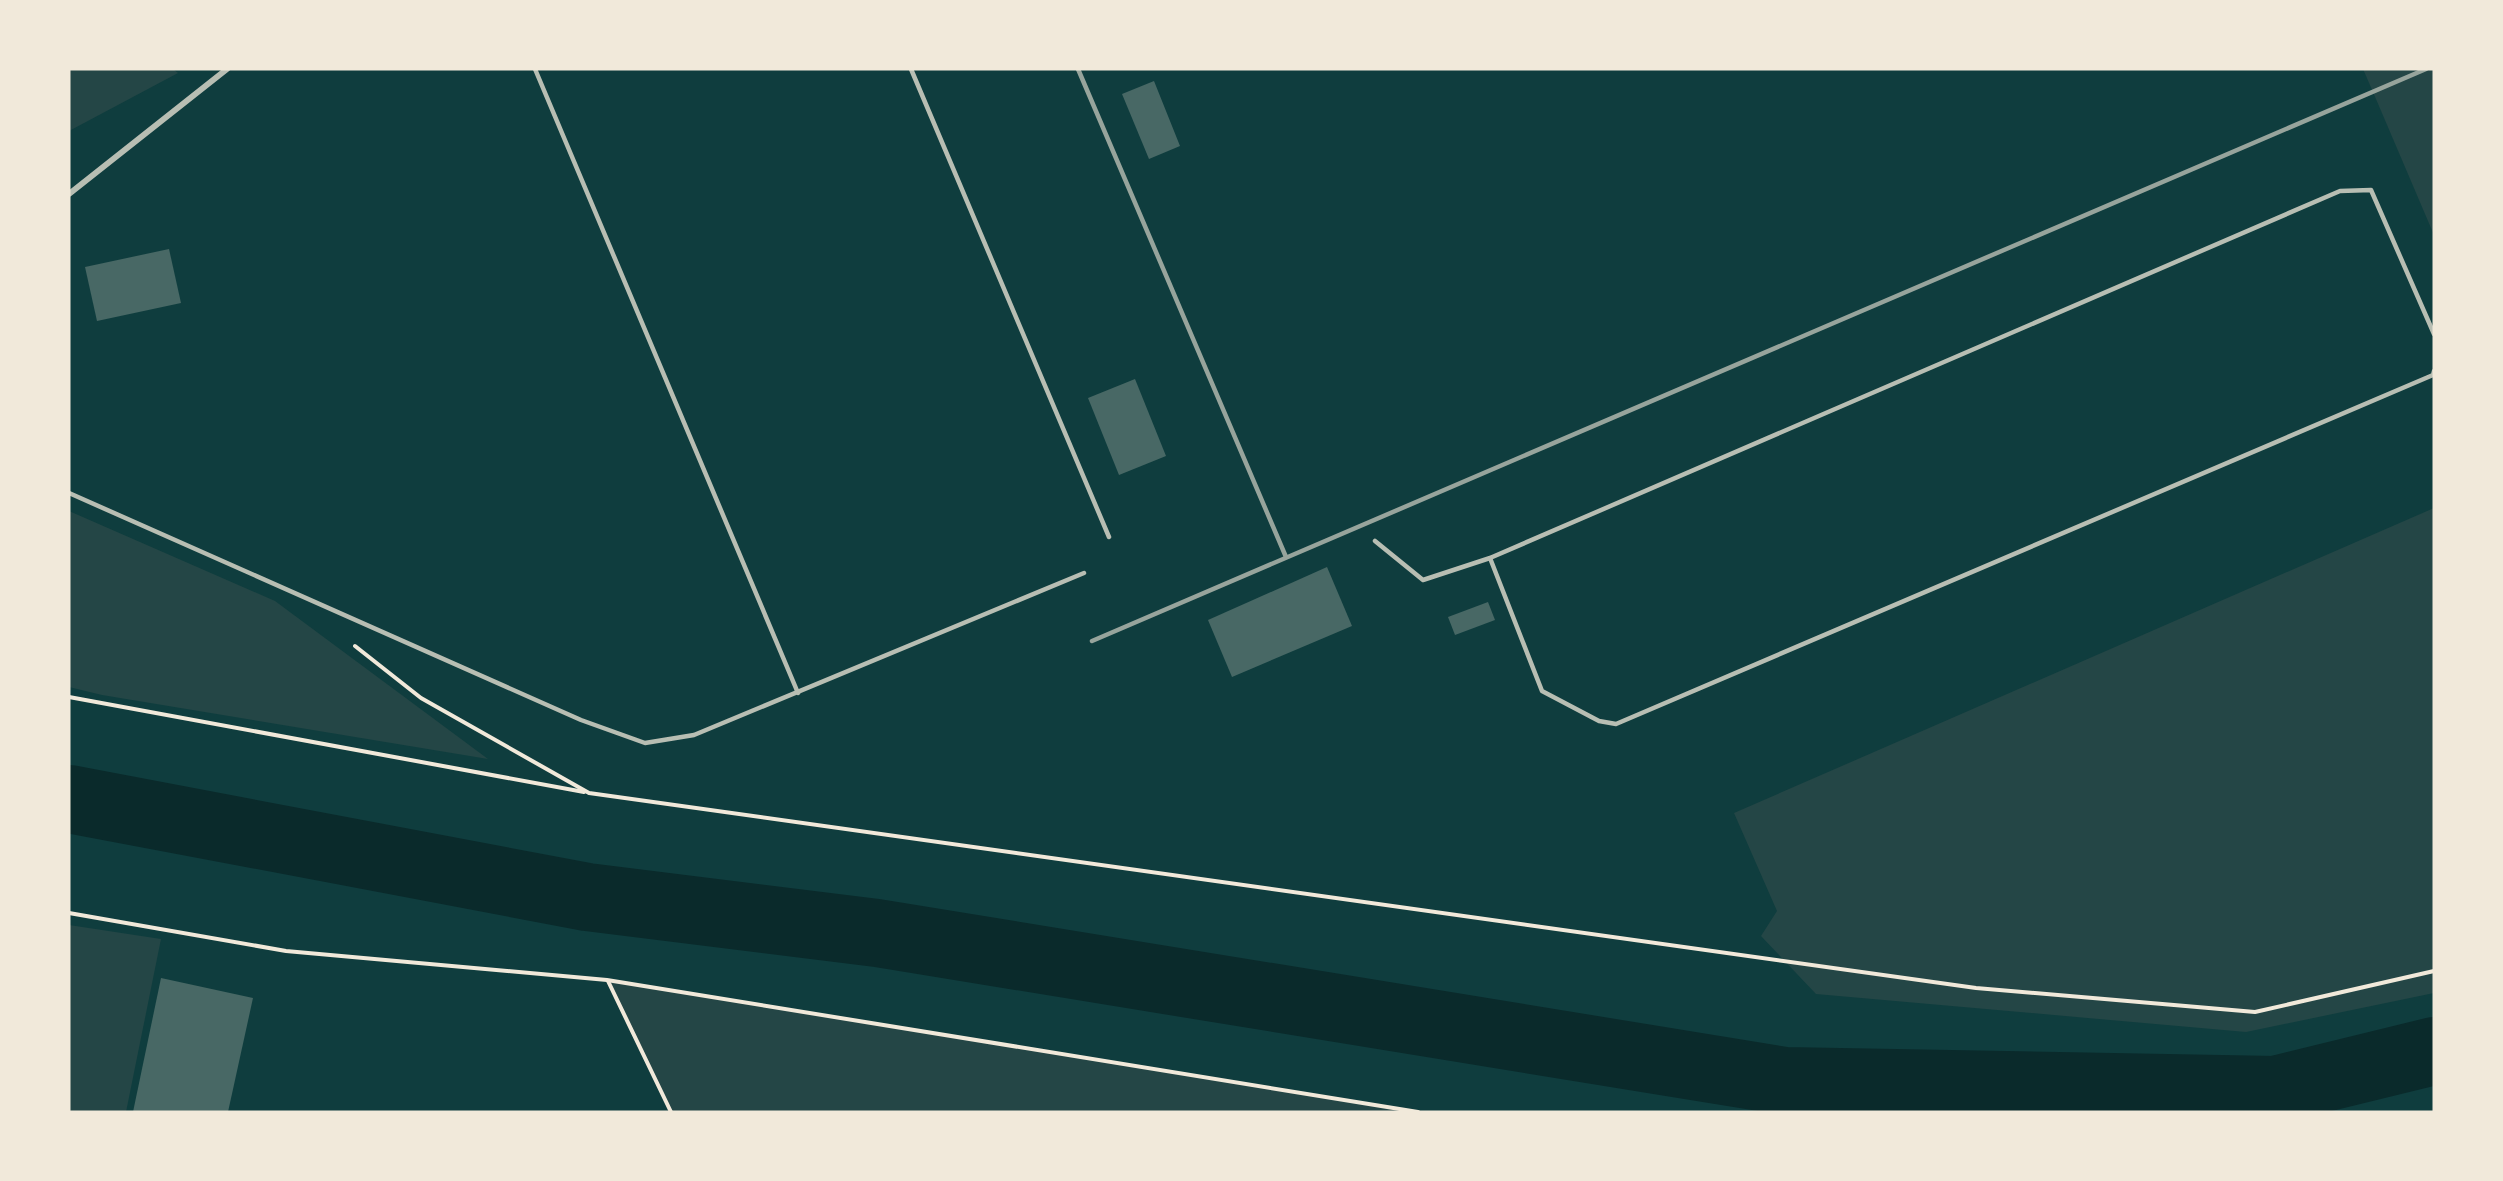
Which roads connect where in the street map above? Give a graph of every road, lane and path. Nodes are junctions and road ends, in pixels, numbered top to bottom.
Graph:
1 (227, 69) edge
2 (535, 69) edge
3 (911, 69) edge
4 (69, 194) edge
5 (2434, 334) edge
6 (2434, 370) edge
7 (69, 493) edge
8 (1109, 537) dead end
9 (1375, 541) dead end
10 (1490, 558) junction
11 (1084, 573) dead end
12 (348, 640) dead end
13 (798, 693) junction
14 (69, 697) edge
15 (589, 793) junction
16 (69, 913) edge
17 (2434, 970) edge
18 (608, 980) junction
19 (672, 1112) edge
20 (1418, 1112) edge

1 - 4 street
2 - 13 lane
3 - 8 lane
5 - 10 lane
6 - 10 lane
7 - 13 lane
9 - 10 lane
11 - 13 lane
12 - 15 path
14 - 15 path
15 - 17 path
16 - 18 path
18 - 19 path
18 - 20 path

